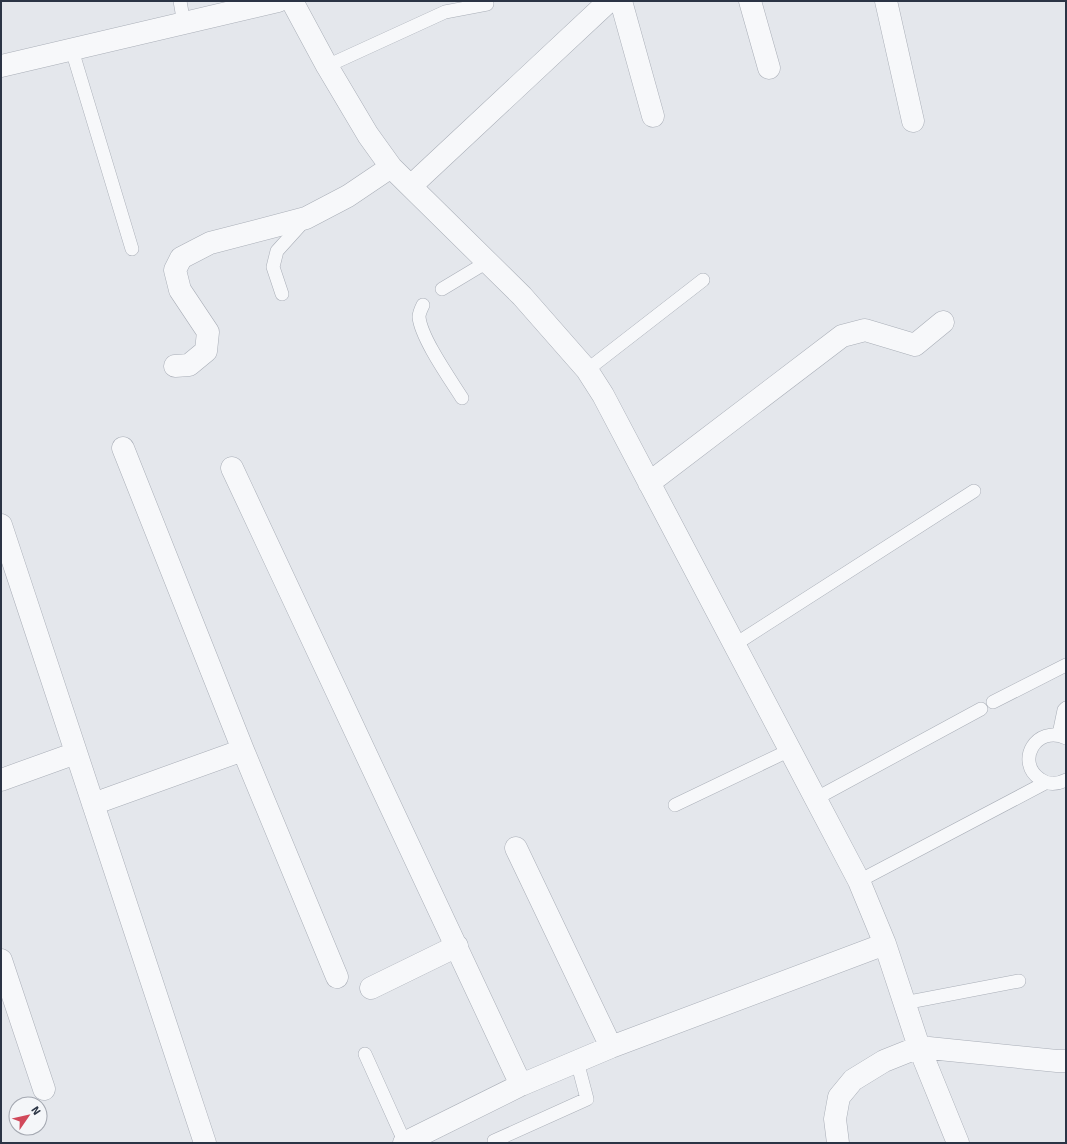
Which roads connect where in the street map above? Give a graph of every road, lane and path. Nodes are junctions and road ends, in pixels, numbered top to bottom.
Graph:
1 (180, 1) edge
2 (278, 1) edge
3 (292, 1) edge
4 (609, 1) edge
5 (621, 1) edge
6 (750, 1) edge
7 (886, 1) edge
8 (486, 4) dead end
9 (184, 24) junction
10 (72, 50) junction
11 (1, 66) edge
12 (327, 66) junction
13 (769, 68) dead end
14 (653, 116) dead end
15 (913, 121) dead end
16 (391, 167) junction
17 (411, 186) junction
18 (306, 218) junction
19 (132, 249) dead end
20 (487, 262) junction
21 (703, 280) dead end
22 (442, 289) dead end
23 (282, 294) dead end
24 (423, 305) dead end
25 (944, 322) dead end
26 (175, 366) dead end
27 (587, 370) junction
28 (462, 398) dead end
29 (123, 448) dead end
30 (232, 468) dead end
31 (649, 483) junction
32 (974, 491) dead end
33 (1, 525) edge
34 (734, 644) junction
35 (1066, 665) edge
36 (993, 702) dead end
37 (1066, 708) edge
38 (980, 709) dead end
39 (1063, 736) edge
40 (243, 750) junction
41 (790, 750) junction
42 (76, 753) junction
43 (1, 780) edge
44 (1066, 780) edge
45 (1045, 783) junction
46 (815, 799) junction
47 (93, 804) junction
48 (675, 805) dead end
49 (516, 848) dead end
50 (859, 881) junction
51 (885, 944) junction
52 (456, 946) junction
53 (1, 960) edge
54 (337, 977) dead end
55 (1019, 982) dead end
56 (371, 988) dead end
57 (904, 1003) junction
58 (611, 1047) junction
59 (919, 1047) junction
60 (365, 1054) dead end
61 (577, 1061) junction
62 (1066, 1061) edge
63 (521, 1085) junction
64 (44, 1089) dead end
65 (205, 1143) edge
66 (404, 1143) edge
67 (494, 1143) edge
68 (838, 1143) edge
69 (958, 1143) edge

1 - 9 lane
2 - 9 street
3 - 12 street
4 - 17 street
5 - 14 street
6 - 13 street
7 - 15 street
8 - 12 lane
9 - 10 street
10 - 11 street
10 - 19 lane
12 - 16 street
16 - 17 street
16 - 18 street
17 - 20 street
18 - 23 lane
18 - 26 street
20 - 22 lane
20 - 27 street
21 - 27 lane
24 - 28 lane
25 - 31 street
27 - 31 street
29 - 40 street
30 - 52 street
31 - 34 street
32 - 34 lane
33 - 42 street
34 - 41 street
35 - 36 lane
37 - 39 lane
38 - 46 lane
39 - 45 lane
40 - 47 street
40 - 54 street
41 - 46 street
41 - 48 lane
42 - 43 street
42 - 47 street
44 - 45 lane
45 - 50 lane
46 - 50 street
47 - 65 street
49 - 58 street
50 - 51 street
51 - 57 street
51 - 58 street
52 - 56 street
52 - 63 street
53 - 64 street
55 - 57 lane
57 - 59 street
58 - 61 street
59 - 62 street
59 - 68 street
59 - 69 street
60 - 66 lane
61 - 63 street
61 - 67 lane
63 - 66 street

